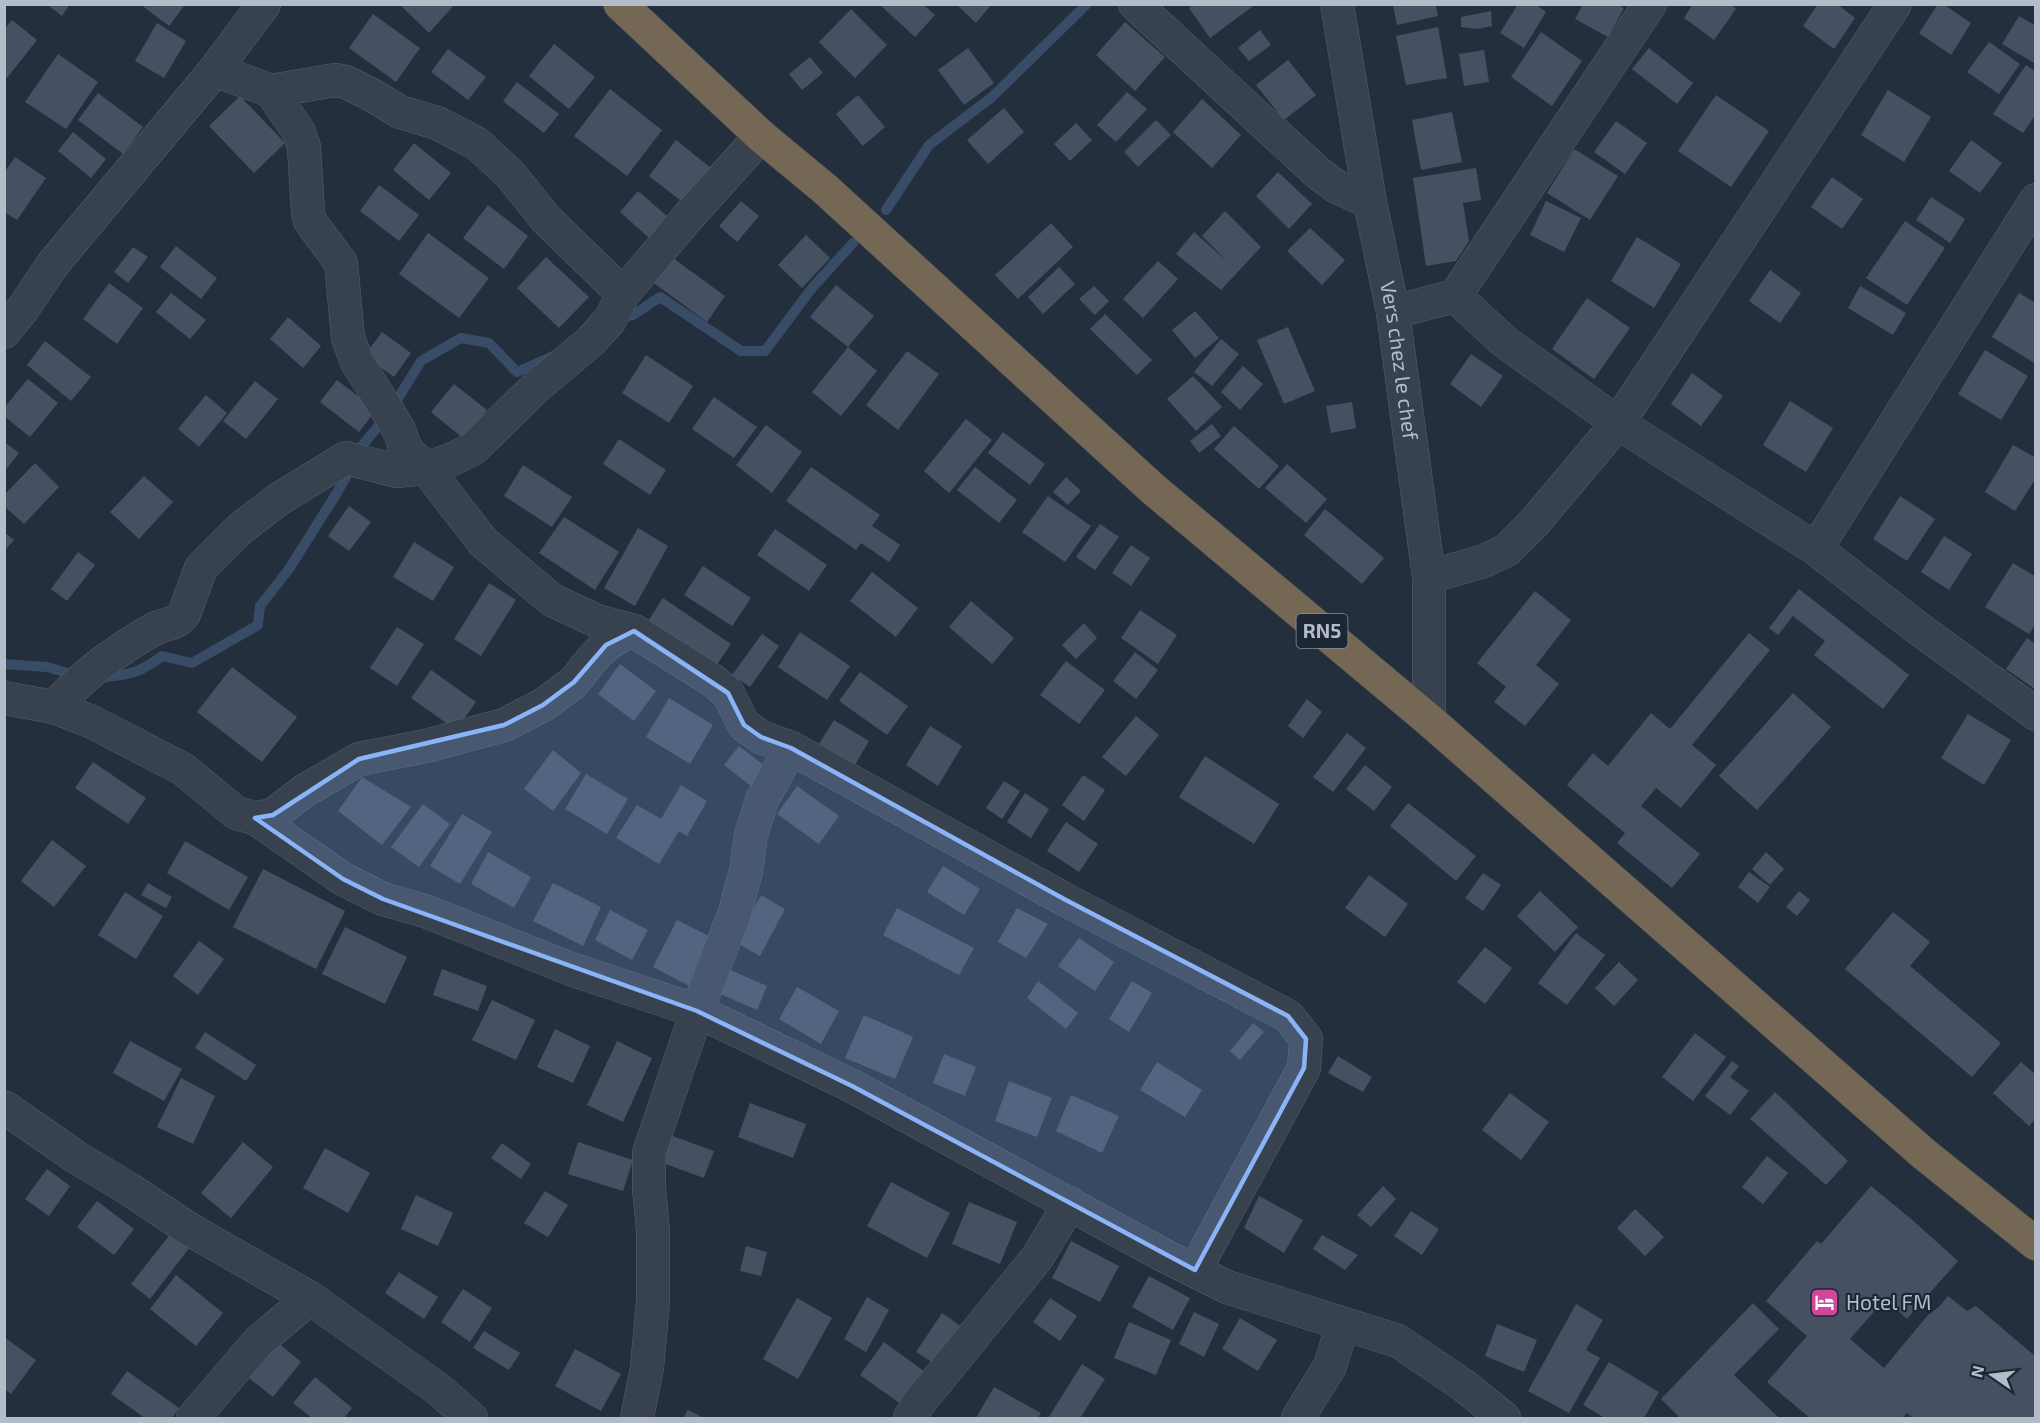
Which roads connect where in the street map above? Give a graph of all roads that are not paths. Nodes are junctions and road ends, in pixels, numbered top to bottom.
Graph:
1 (264, 4) edge
2 (620, 4) edge
3 (1135, 4) edge
4 (1337, 4) edge
5 (1650, 4) edge
6 (1895, 4) edge
7 (215, 70) junction
8 (271, 91) junction
9 (761, 136) junction
10 (2036, 200) edge
11 (1370, 202) junction
12 (623, 294) junction
13 (1455, 296) junction
14 (1393, 312) junction
15 (10, 313) edge
16 (1618, 423) junction
17 (426, 468) junction
18 (1816, 549) junction
19 (1429, 577) junction
20 (634, 631) junction
21 (4, 698) edge
22 (54, 707) junction
23 (2036, 714) edge
24 (1430, 720) junction
25 (791, 748) junction
26 (255, 818) junction
27 (697, 1011) junction
28 (4, 1107) edge
29 (1070, 1203) junction
30 (2036, 1244) edge
31 (1195, 1270) junction
32 (310, 1298) junction
33 (1344, 1324) junction
34 (193, 1419) edge
35 (471, 1419) edge
36 (637, 1419) edge
37 (910, 1419) edge
38 (1298, 1419) edge
39 (1504, 1419) edge

1 - 7 street
2 - 9 highway, RN5
3 - 11 street
4 - 11 street, Vers chez le chef
5 - 13 street
6 - 16 street
7 - 8 street
7 - 15 street
8 - 12 street
8 - 17 street
9 - 12 street
9 - 24 highway, RN5
10 - 18 street
11 - 14 street, Vers chez le chef
12 - 17 street
13 - 14 street
13 - 16 street
14 - 19 street, Vers chez le chef
16 - 18 street
16 - 19 street
17 - 20 street
17 - 22 street
18 - 23 street
19 - 24 street, Vers chez le chef
20 - 25 street
20 - 26 street
21 - 22 street
22 - 26 street
24 - 30 highway, RN5
25 - 27 street
25 - 31 street
26 - 27 street
27 - 29 street
27 - 36 street
28 - 32 street
29 - 31 street
29 - 37 street
31 - 33 street
32 - 34 street
32 - 35 street
33 - 38 street
33 - 39 street

